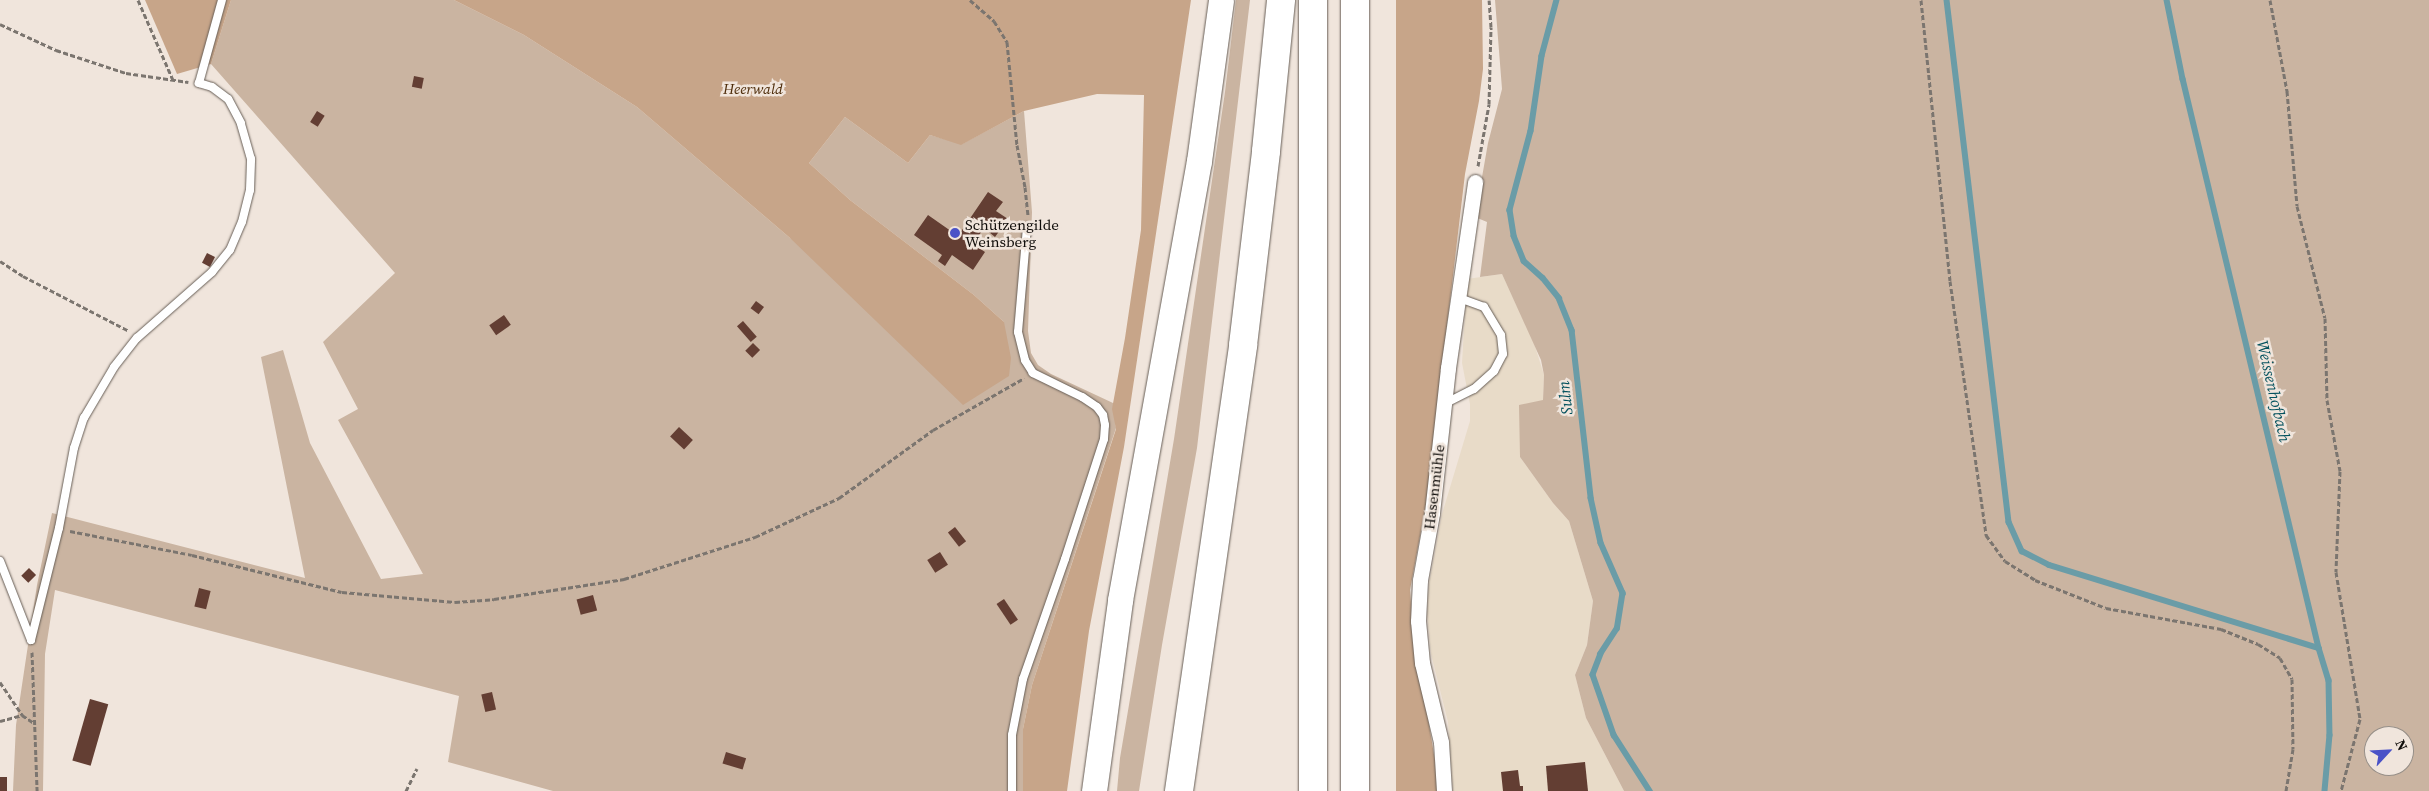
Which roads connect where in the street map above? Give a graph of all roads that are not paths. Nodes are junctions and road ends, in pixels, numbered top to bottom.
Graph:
1 (222, 0) edge
2 (1221, 0) edge
3 (1281, 0) edge
4 (1313, 0) edge
5 (1355, 0) edge
6 (1475, 182) road end
7 (1028, 226) road end
8 (1459, 298) junction
9 (1444, 404) junction
10 (0, 561) edge
11 (1012, 791) edge
12 (1094, 791) edge
13 (1179, 791) edge
14 (1313, 791) edge
15 (1355, 791) edge
16 (1444, 791) edge

1 - 10 lane
2 - 12 main road
3 - 13 highway
4 - 14 highway
5 - 15 highway
6 - 8 street, Hasenmühle
7 - 11 lane
8 - 9 street, Hasenmühle
8 - 9 lane
9 - 16 street, Hasenmühle

